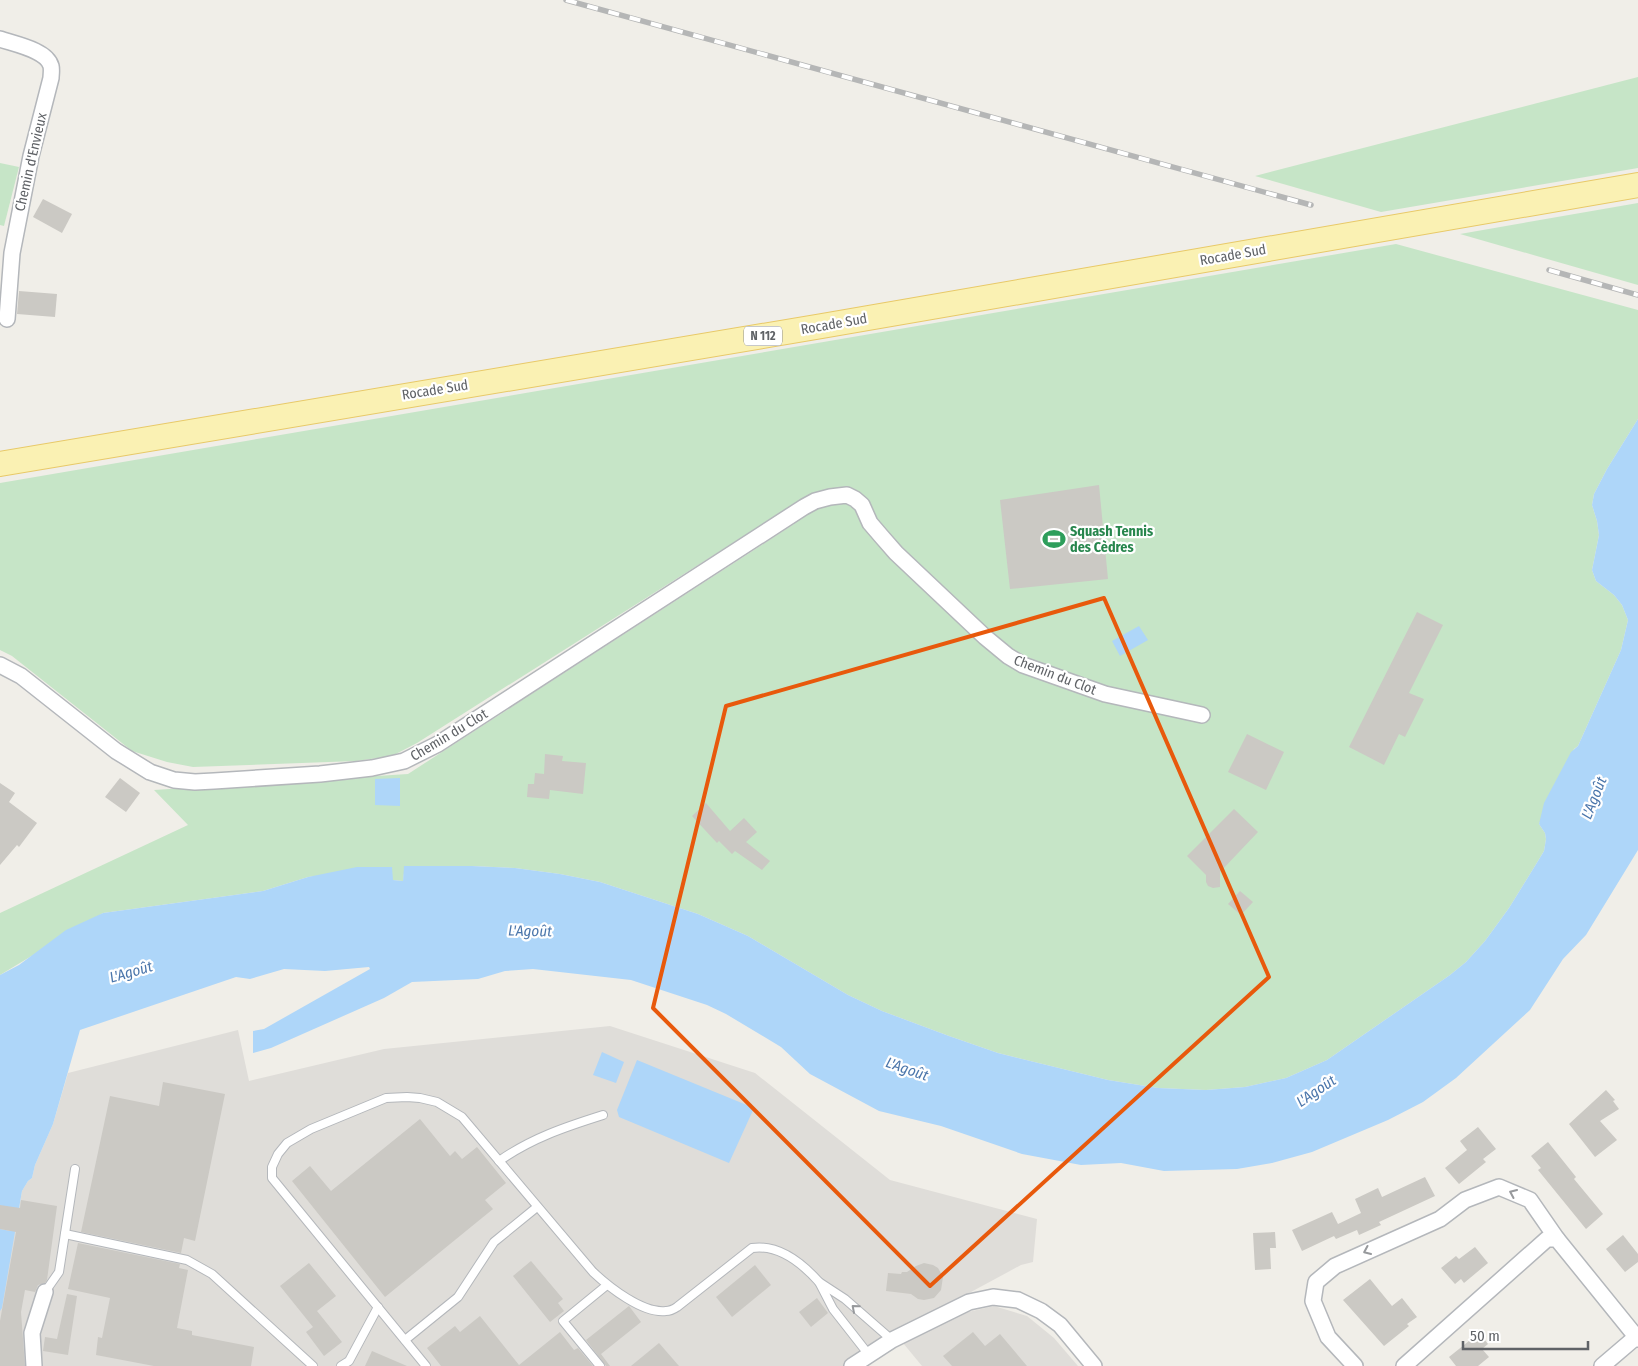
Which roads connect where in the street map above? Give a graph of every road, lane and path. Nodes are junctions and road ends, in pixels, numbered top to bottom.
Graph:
1 (0, 39) edge
2 (1638, 185) edge
3 (7, 319) dead end
4 (0, 464) edge
5 (0, 665) edge
6 (1202, 715) dead end
7 (603, 1115) dead end
8 (499, 1161) junction
9 (75, 1169) dead end
10 (537, 1207) junction
11 (65, 1234) junction
12 (1557, 1239) junction
13 (819, 1282) junction
14 (607, 1285) junction
15 (45, 1292) joint
16 (378, 1307) junction
17 (1637, 1338) edge
18 (405, 1340) junction
19 (892, 1340) junction
20 (869, 1355) junction
21 (1409, 1364) edge
22 (34, 1366) edge
23 (313, 1366) edge
24 (341, 1366) edge
25 (426, 1366) edge
26 (600, 1366) edge
27 (852, 1366) edge
28 (1094, 1366) edge
29 (1355, 1366) edge
30 (1602, 1366) edge

1 - 3 street, Chemin d'Envieux
2 - 4 main road, Rocade Sud / N 112
5 - 6 street, Chemin du Clot
7 - 8 lane
8 - 10 lane
8 - 16 lane
9 - 11 lane
10 - 14 lane
10 - 18 lane
11 - 15 lane
11 - 23 lane
12 - 17 street
12 - 21 street
12 -> 29 street
13 - 14 lane
19 -> 13 lane
13 - 20 lane
14 - 26 lane
15 - 22 street
16 - 18 lane
16 - 24 lane
17 - 30 street
18 - 25 lane
19 - 20 street
19 - 28 street
20 - 27 street

